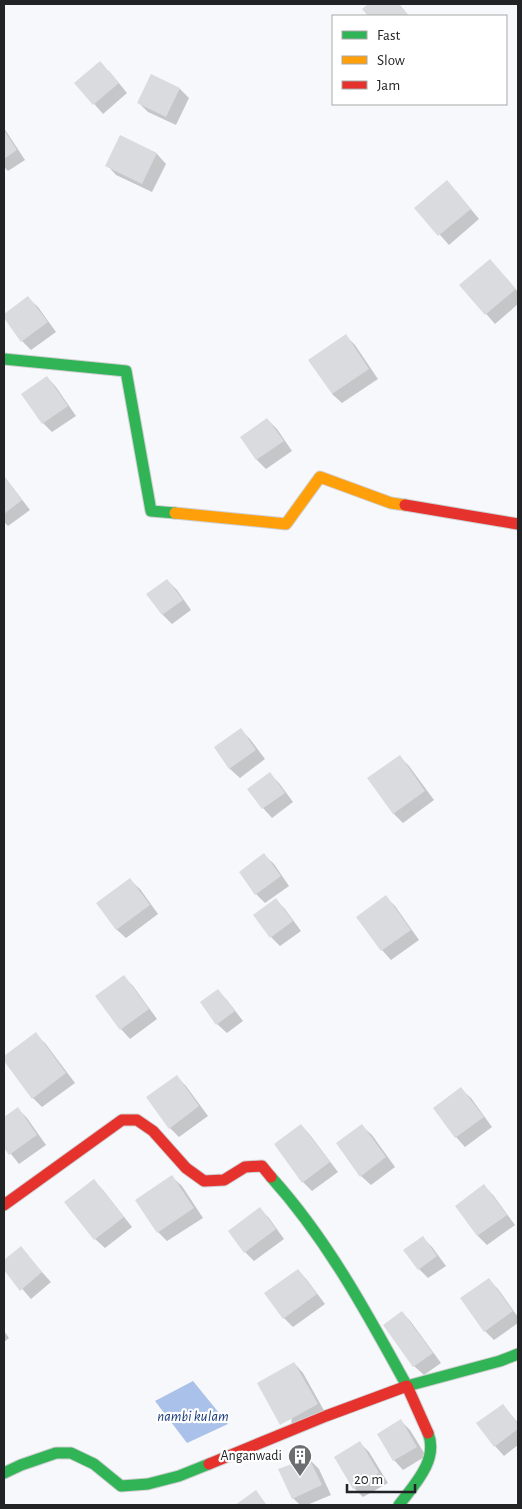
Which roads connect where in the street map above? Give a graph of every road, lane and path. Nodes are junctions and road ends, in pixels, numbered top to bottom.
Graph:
1 (4, 359) edge
2 (518, 524) edge
3 (4, 1206) edge
4 (518, 1354) edge
5 (407, 1386) junction
6 (4, 1473) edge
7 (399, 1505) edge

1 - 2 street
3 - 5 street
4 - 5 street
5 - 6 street
5 - 7 street

